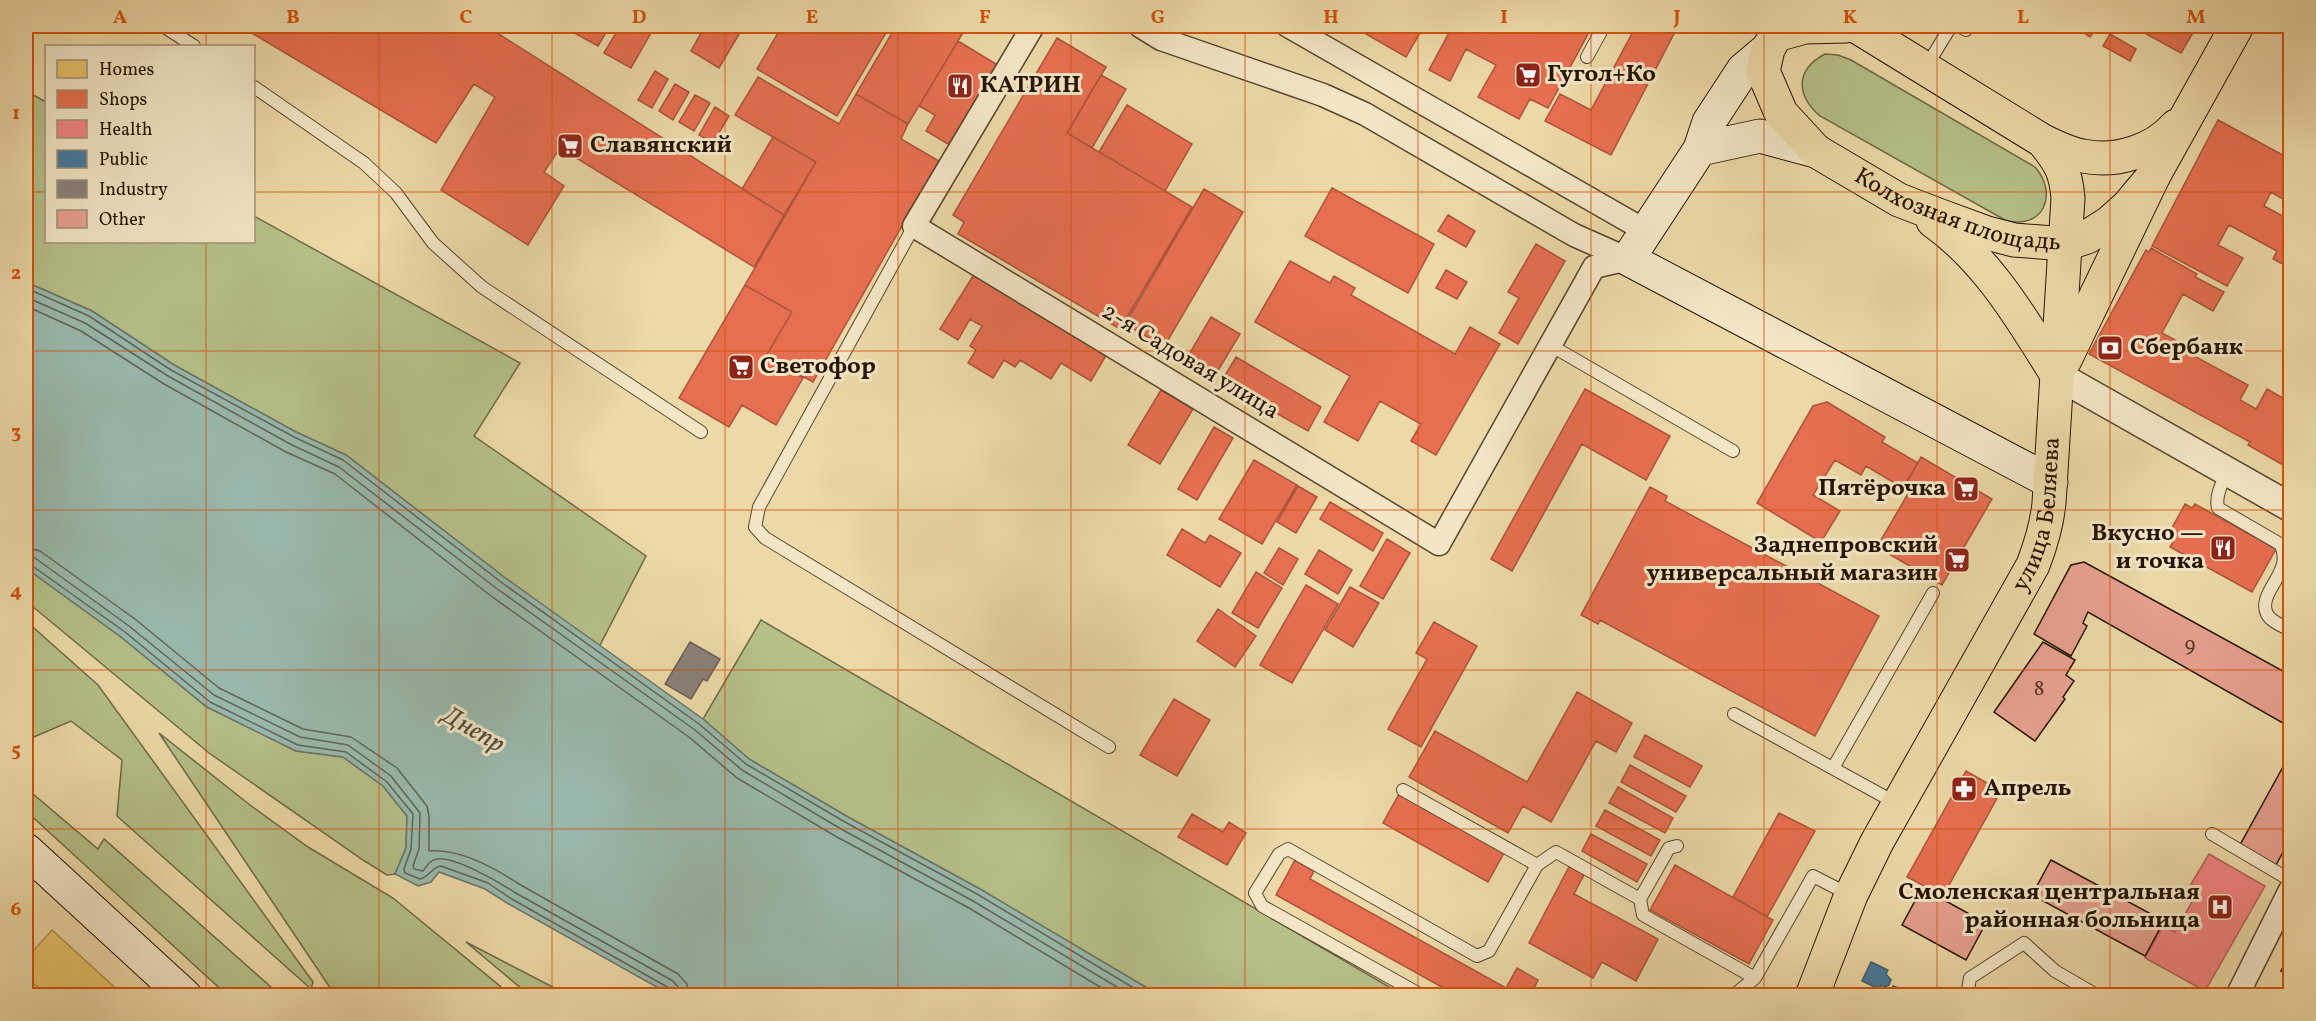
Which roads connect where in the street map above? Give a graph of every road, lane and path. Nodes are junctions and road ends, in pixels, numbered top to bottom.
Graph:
1 (163, 26) edge
2 (1033, 26) edge
3 (1140, 26) edge
4 (1288, 26) edge
5 (1604, 26) edge
6 (1846, 26) edge
7 (1857, 26) edge
8 (1951, 26) edge
9 (2237, 26) edge
10 (1773, 37) edge
11 (192, 45) edge
12 (1587, 57) dead end
13 (1925, 68) junction
14 (255, 88) edge
15 (2186, 115) junction
16 (2043, 141) junction
17 (1700, 149) junction
18 (1816, 151) junction
19 (2154, 175) junction
20 (1899, 200) junction
21 (914, 226) junction
22 (1646, 231) junction
23 (2066, 243) junction
24 (1628, 259) junction
25 (1551, 345) junction
26 (2057, 375) junction
27 (701, 432) dead end
28 (1733, 451) dead end
29 (2228, 472) junction
30 (2050, 482) junction
31 (2290, 507) edge
32 (1933, 593) dead end
33 (2290, 630) edge
34 (1734, 714) dead end
35 (1109, 747) dead end
36 (1833, 768) junction
37 (1403, 790) dead end
38 (1897, 803) junction
39 (2212, 834) dead end
40 (1677, 846) dead end
41 (26, 850) edge
42 (1537, 865) junction
43 (2290, 880) edge
44 (2290, 890) edge
45 (1851, 895) junction
46 (1641, 898) junction
47 (1755, 978) junction
48 (2237, 995) edge
49 (185, 996) edge
50 (1423, 996) edge
51 (1733, 996) edge
52 (1812, 996) edge
53 (1967, 996) edge
54 (2098, 996) edge

1 - 11 lane
2 - 21 street
3 - 24 street
4 - 22 street
5 - 12 lane
6 - 10 main road
7 - 13 main road, Колхозная площадь
8 - 13 lane
9 - 15 main road, улица Беляева
10 - 17 main road
10 - 18 main road, Колхозная площадь
13 - 16 main road, Колхозная площадь
14 - 27 lane
15 - 16 main road
15 - 19 main road, улица Беляева
16 - 23 main road, Колхозная площадь
17 - 18 main road
17 - 22 main road
18 - 20 main road, Колхозная площадь
19 - 23 main road
19 - 26 main road, улица Беляева
20 - 23 main road, Колхозная площадь
20 - 26 main road
21 - 25 street, 2-я Садовая улица
21 - 35 lane
22 - 24 main road
23 - 26 main road
24 - 25 street
24 - 30 main road
25 - 28 lane
26 - 29 street
26 - 30 main road, улица Беляева
29 - 31 street
29 - 33 lane
30 - 38 main road, улица Беляева
32 - 36 lane
34 - 36 lane
36 - 38 lane
37 - 42 lane
38 - 45 main road, улица Беляева
39 - 43 lane
40 - 46 lane
41 - 49 main road
42 - 46 lane
42 - 50 lane
44 - 48 street
45 - 47 lane
45 - 52 main road, улица Беляева
46 - 47 lane
47 - 51 lane
53 - 54 lane

